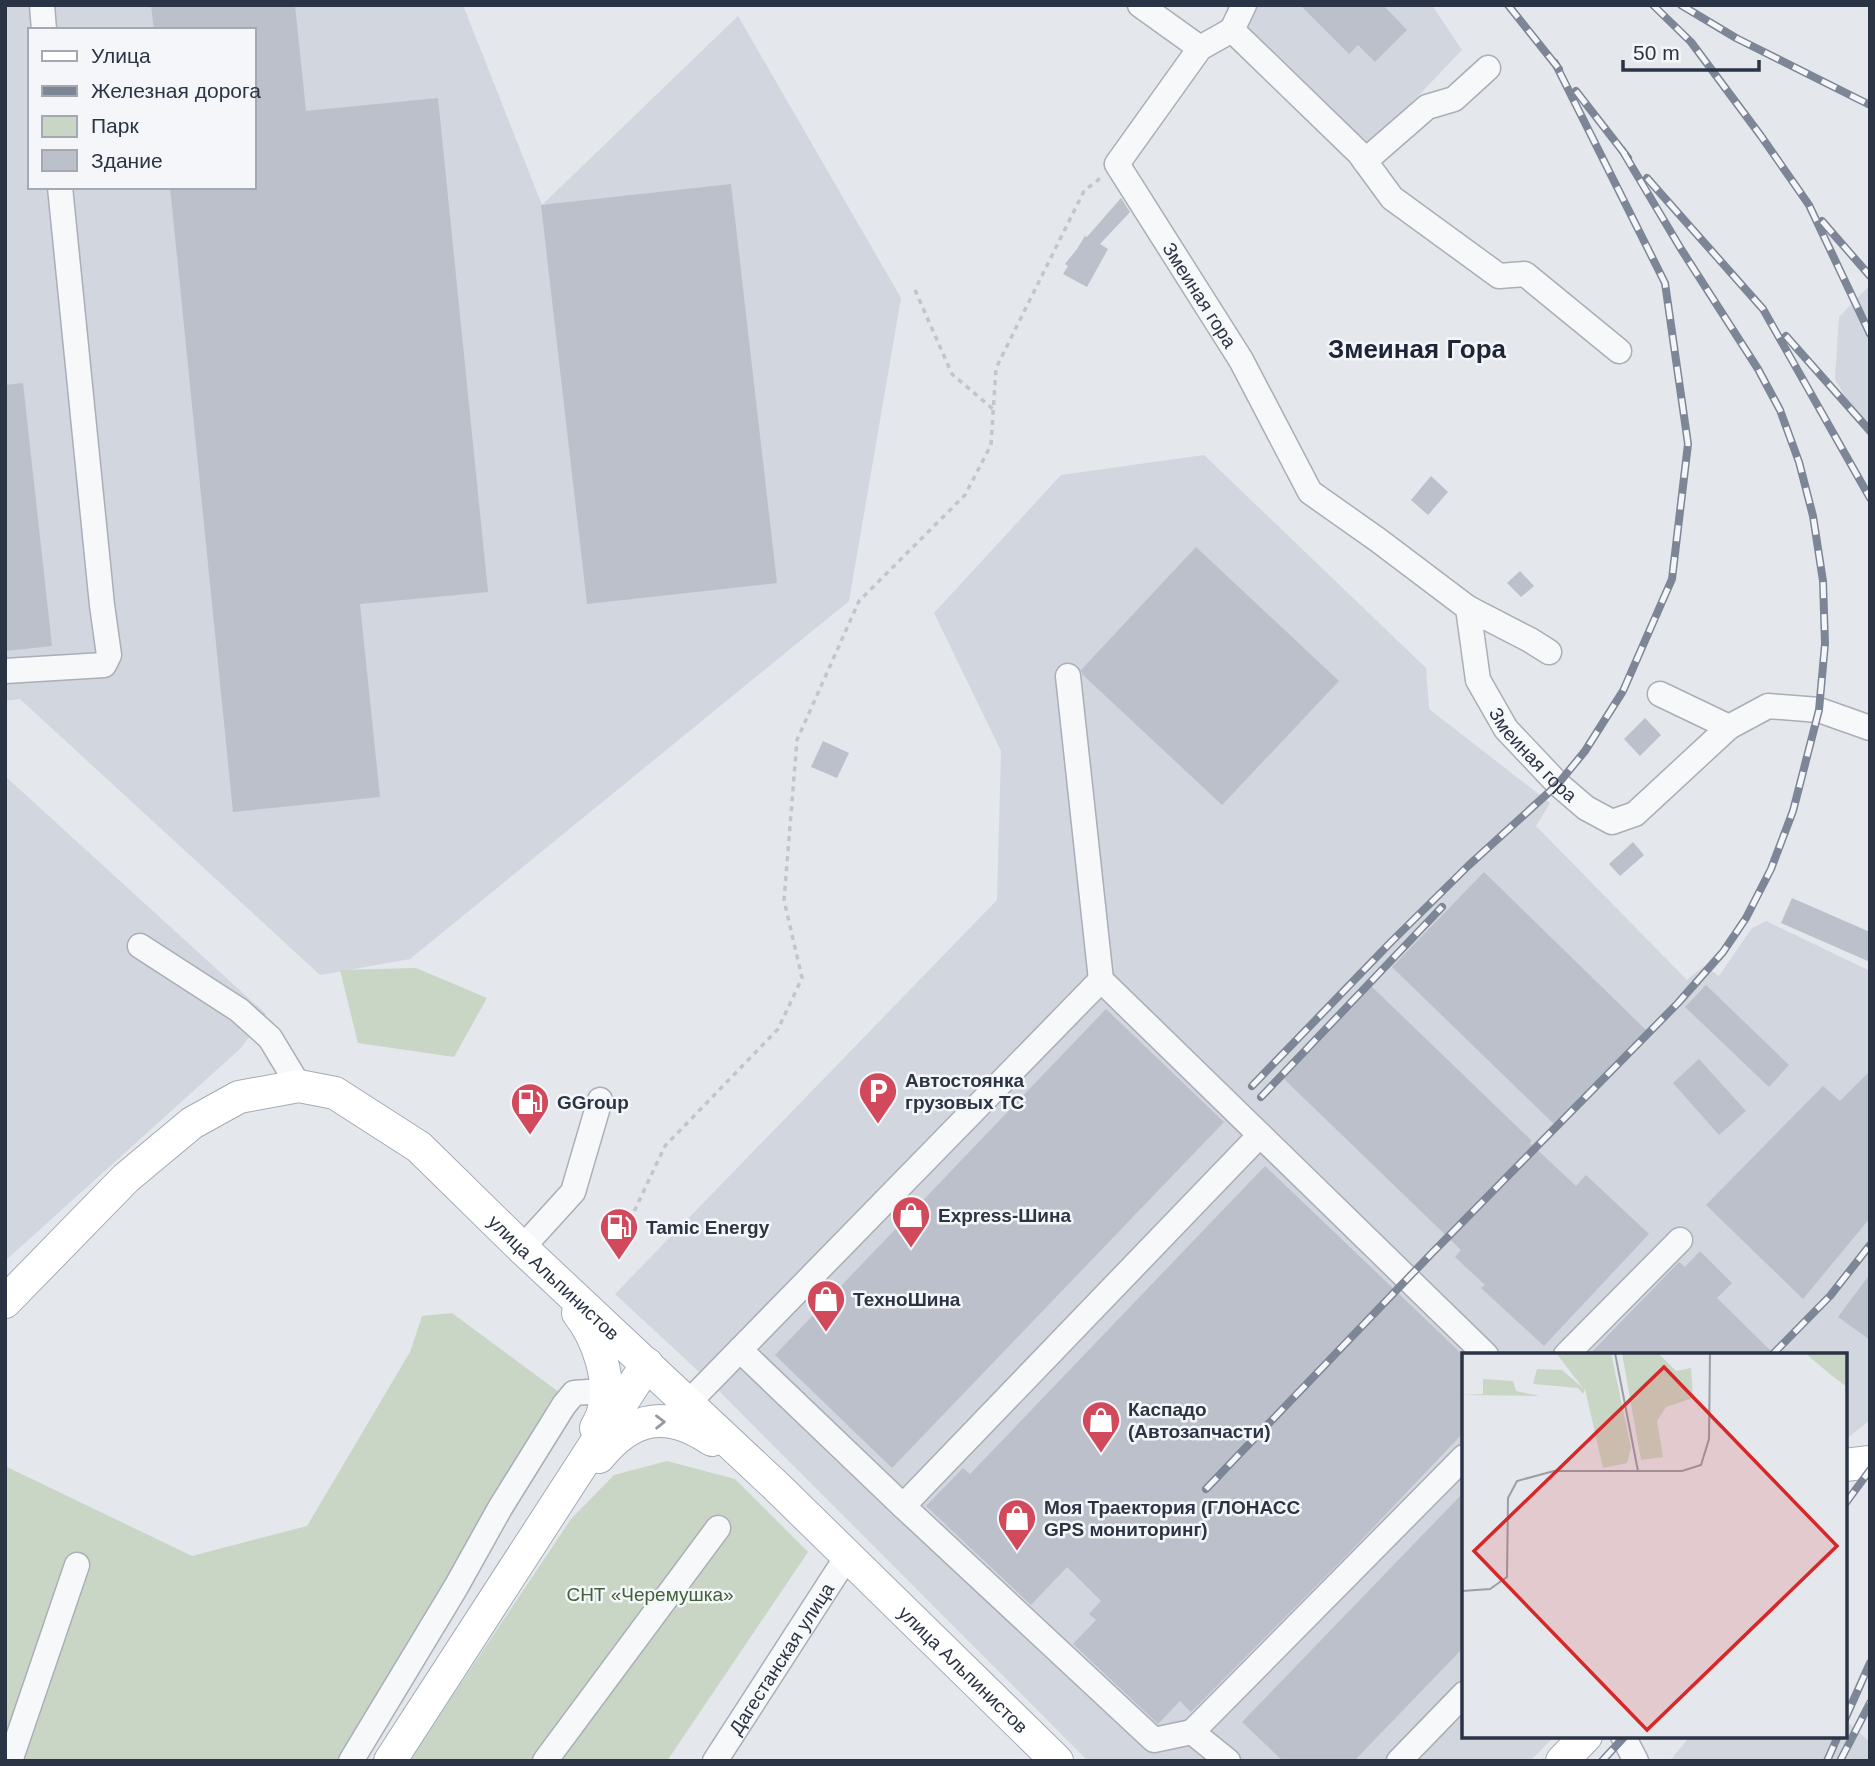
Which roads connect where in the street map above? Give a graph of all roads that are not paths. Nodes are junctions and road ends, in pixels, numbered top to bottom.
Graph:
1 (42, 5) edge
2 (1140, 5) edge
3 (1244, 5) edge
4 (44, 28) edge
5 (1232, 30) junction
6 (1200, 48) junction
7 (1488, 68) dead end
8 (1365, 161) junction
9 (60, 189) edge
10 (1619, 351) dead end
11 (1468, 608) junction
12 (1549, 652) dead end
13 (5, 671) edge
14 (1068, 676) dead end
15 (1660, 694) dead end
16 (1729, 727) junction
17 (1870, 728) edge
18 (140, 946) dead end
19 (1101, 980) junction
20 (299, 1086) junction
21 (600, 1100) dead end
22 (1261, 1135) junction
23 (1680, 1240) dead end
24 (526, 1251) junction
25 (5, 1302) edge
26 (740, 1350) junction
27 (1484, 1353) edge
28 (1568, 1353) edge
29 (647, 1364) junction
30 (606, 1394) junction
31 (687, 1404) junction
32 (1462, 1459) edge
33 (1870, 1462) edge
34 (1847, 1465) edge
35 (577, 1471) junction
36 (777, 1487) junction
37 (903, 1506) junction
38 (540, 1528) junction
39 (718, 1528) dead end
40 (848, 1555) junction
41 (77, 1565) dead end
42 (1462, 1696) edge
43 (1192, 1732) junction
44 (1584, 1738) edge
45 (1624, 1738) edge
46 (10, 1761) edge
47 (351, 1761) edge
48 (390, 1761) edge
49 (545, 1761) edge
50 (715, 1761) edge
51 (1058, 1761) edge
52 (1228, 1761) edge
53 (1399, 1761) edge
54 (1562, 1761) edge
55 (1636, 1761) edge

1 - 4 street
2 - 6 street
3 - 5 street
5 - 6 street
5 - 8 street
6 - 11 street, Змеиная гора
7 - 8 street
8 - 10 street
9 - 13 street
11 - 12 street
11 - 16 street, Змеиная гора
14 - 19 street
15 - 16 street
16 - 17 street
18 - 20 street
19 - 22 street
19 - 26 street
20 - 24 main road, улица Альпинистов
20 - 25 main road, улица Альпинистов
21 - 24 street
22 - 27 street
22 - 37 street
23 - 28 street
24 - 29 main road, улица Альпинистов
24 - 30 main road
26 - 31 street
26 - 37 street
29 - 31 main road, улица Альпинистов
29 - 35 main road
30 - 35 main road
30 - 47 street
31 - 36 main road, улица Альпинистов
32 - 43 street
33 - 34 main road
35 - 38 main road
38 -> 36 main road
36 - 40 main road, улица Альпинистов
37 - 43 street
38 - 48 main road
39 - 49 street
40 - 50 street, Дагестанская улица
40 - 51 main road, улица Альпинистов
41 - 46 street
42 - 53 street
43 - 52 street
44 - 54 main road
45 - 55 street

